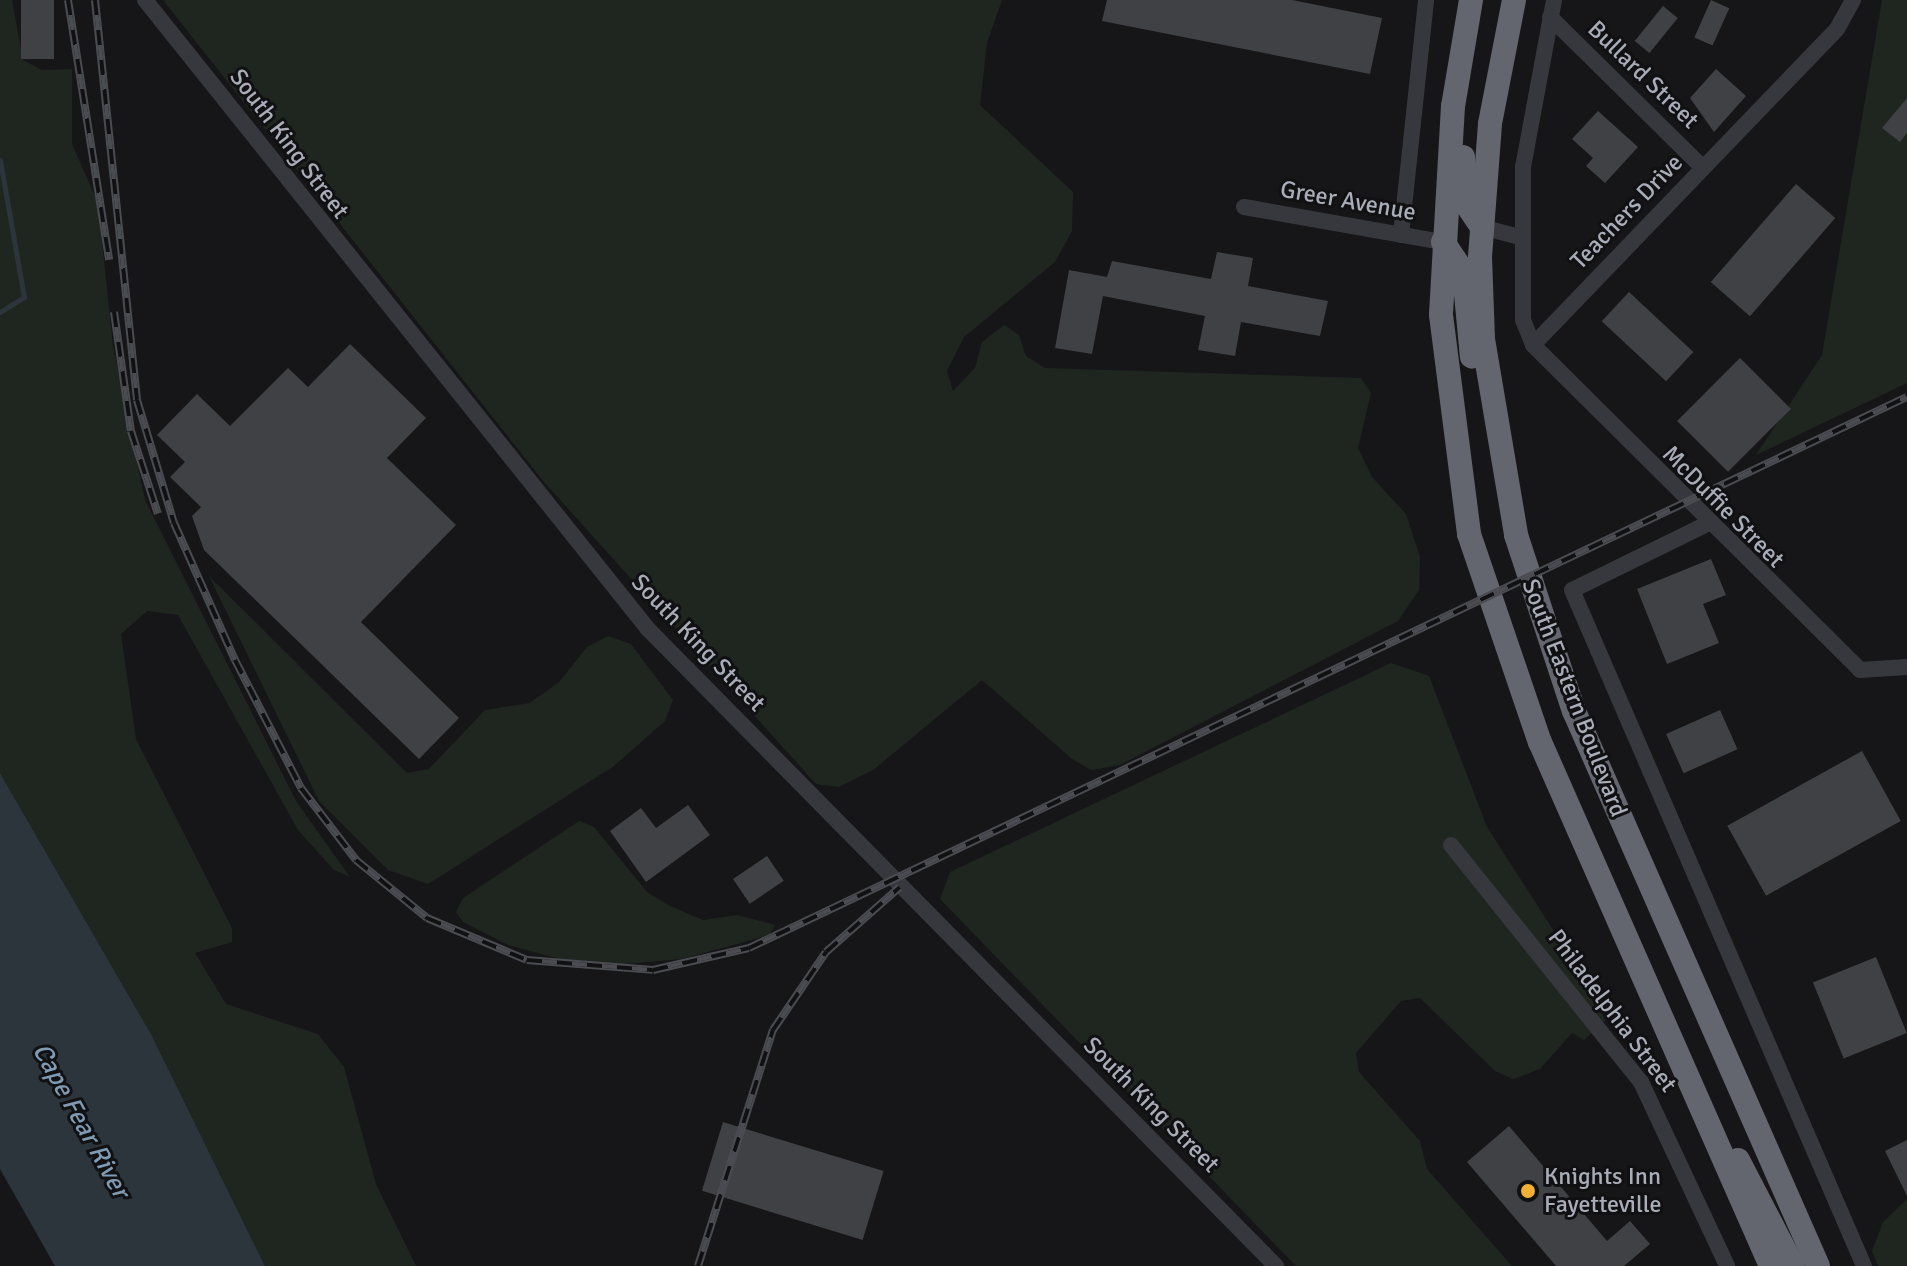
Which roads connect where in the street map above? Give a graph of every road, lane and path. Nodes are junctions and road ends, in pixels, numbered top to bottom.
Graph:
1 (145, 0) edge
2 (1426, 0) edge
3 (1471, 0) edge
4 (1514, 0) edge
5 (1853, 0) edge
6 (1552, 8) edge
7 (1462, 39) junction
8 (1703, 168) junction
9 (1244, 207) dead end
10 (1482, 227) junction
11 (1401, 235) junction
12 (1523, 238) junction
13 (1443, 242) junction
14 (1533, 345) junction
15 (1503, 467) junction
16 (1707, 524) junction
17 (1902, 669) edge
18 (1451, 845) dead end
19 (1683, 1069) junction
20 (1862, 1265) edge
21 (1276, 1266) edge
22 (1727, 1266) edge
23 (1771, 1266) edge
24 (1793, 1266) edge
25 (1818, 1266) edge

1 - 21 street, South King Street
2 - 11 street
3 - 7 highway, South Eastern Boulevard
4 - 10 highway, South Eastern Boulevard
5 - 8 street, Teachers Drive
6 - 8 street, Bullard Street
6 - 12 street
7 - 10 highway
7 - 13 highway, South Eastern Boulevard
8 - 14 street, Teachers Drive
9 - 11 street, Greer Avenue
10 - 12 street
10 - 15 highway, South Eastern Boulevard
11 - 13 street, Greer Avenue
12 - 14 street
13 - 15 highway
13 - 19 highway, South Eastern Boulevard
14 - 16 street, McDuffie Street
15 - 25 highway, South Eastern Boulevard
16 - 17 street, McDuffie Street
16 - 20 street, South Eastern Boulevard
18 - 22 street, Philadelphia Street
19 - 23 highway, South Eastern Boulevard
19 - 24 highway

